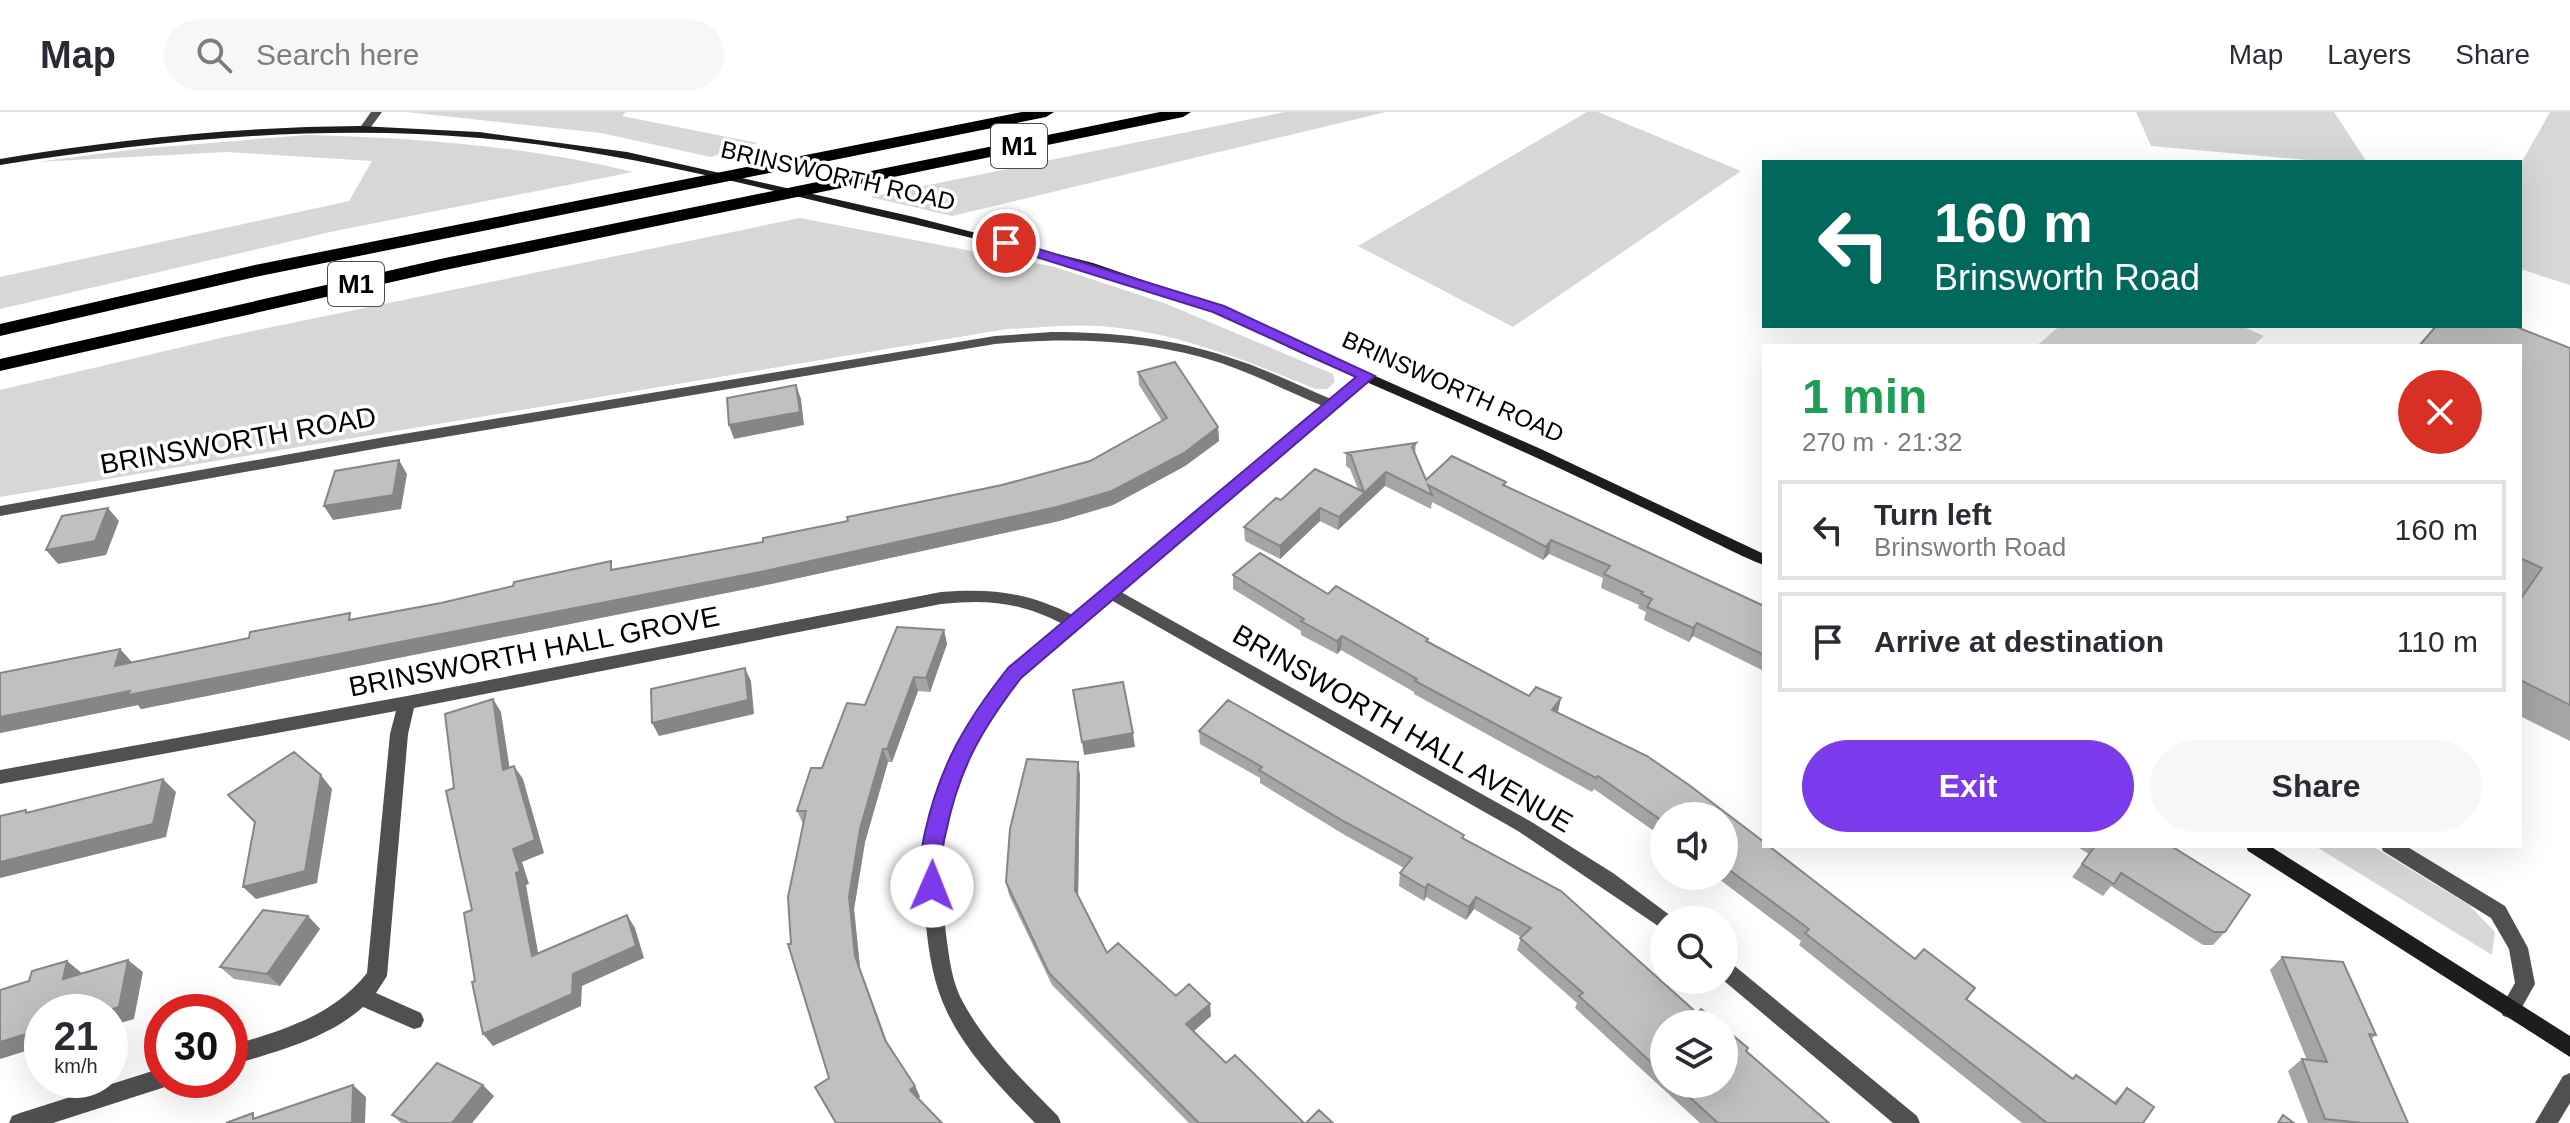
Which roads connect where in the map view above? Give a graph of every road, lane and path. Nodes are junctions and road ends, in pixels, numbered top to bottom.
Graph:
1 (377, 112) edge
2 (1046, 112) edge
3 (1183, 112) edge
4 (364, 129) junction
5 (0, 162) edge
6 (0, 330) edge
7 (0, 365) edge
8 (1367, 376) junction
9 (1332, 405) junction
10 (0, 511) edge
11 (1762, 559) edge
12 (1109, 592) junction
13 (1073, 622) junction
14 (407, 703) junction
15 (0, 777) edge
16 (2258, 848) edge
17 (2393, 848) edge
18 (1650, 912) edge
19 (1738, 981) edge
20 (363, 997) junction
21 (2510, 1009) junction
22 (414, 1020) dead end
23 (2570, 1047) edge
24 (248, 1050) edge
25 (2570, 1083) edge
26 (144, 1084) edge
27 (20, 1123) edge
28 (1050, 1123) edge
29 (1909, 1123) edge
30 (2546, 1123) edge

1 - 4 street
2 - 6 highway, M1
3 - 7 highway, M1
4 - 5 main road, BRINSWORTH ROAD
4 - 8 main road, BRINSWORTH ROAD
8 - 9 street
8 - 11 main road, BRINSWORTH ROAD
9 - 10 street, BRINSWORTH ROAD
9 - 12 street
12 - 13 street
12 - 18 street, BRINSWORTH HALL AVENUE
13 - 14 street, BRINSWORTH HALL GROVE
13 - 28 street
14 - 15 street, BRINSWORTH HALL GROVE
14 - 20 street
16 - 21 main road
17 - 21 street
19 - 29 street
20 - 22 street
20 - 24 street
21 - 23 main road
25 - 30 street
26 - 27 street

